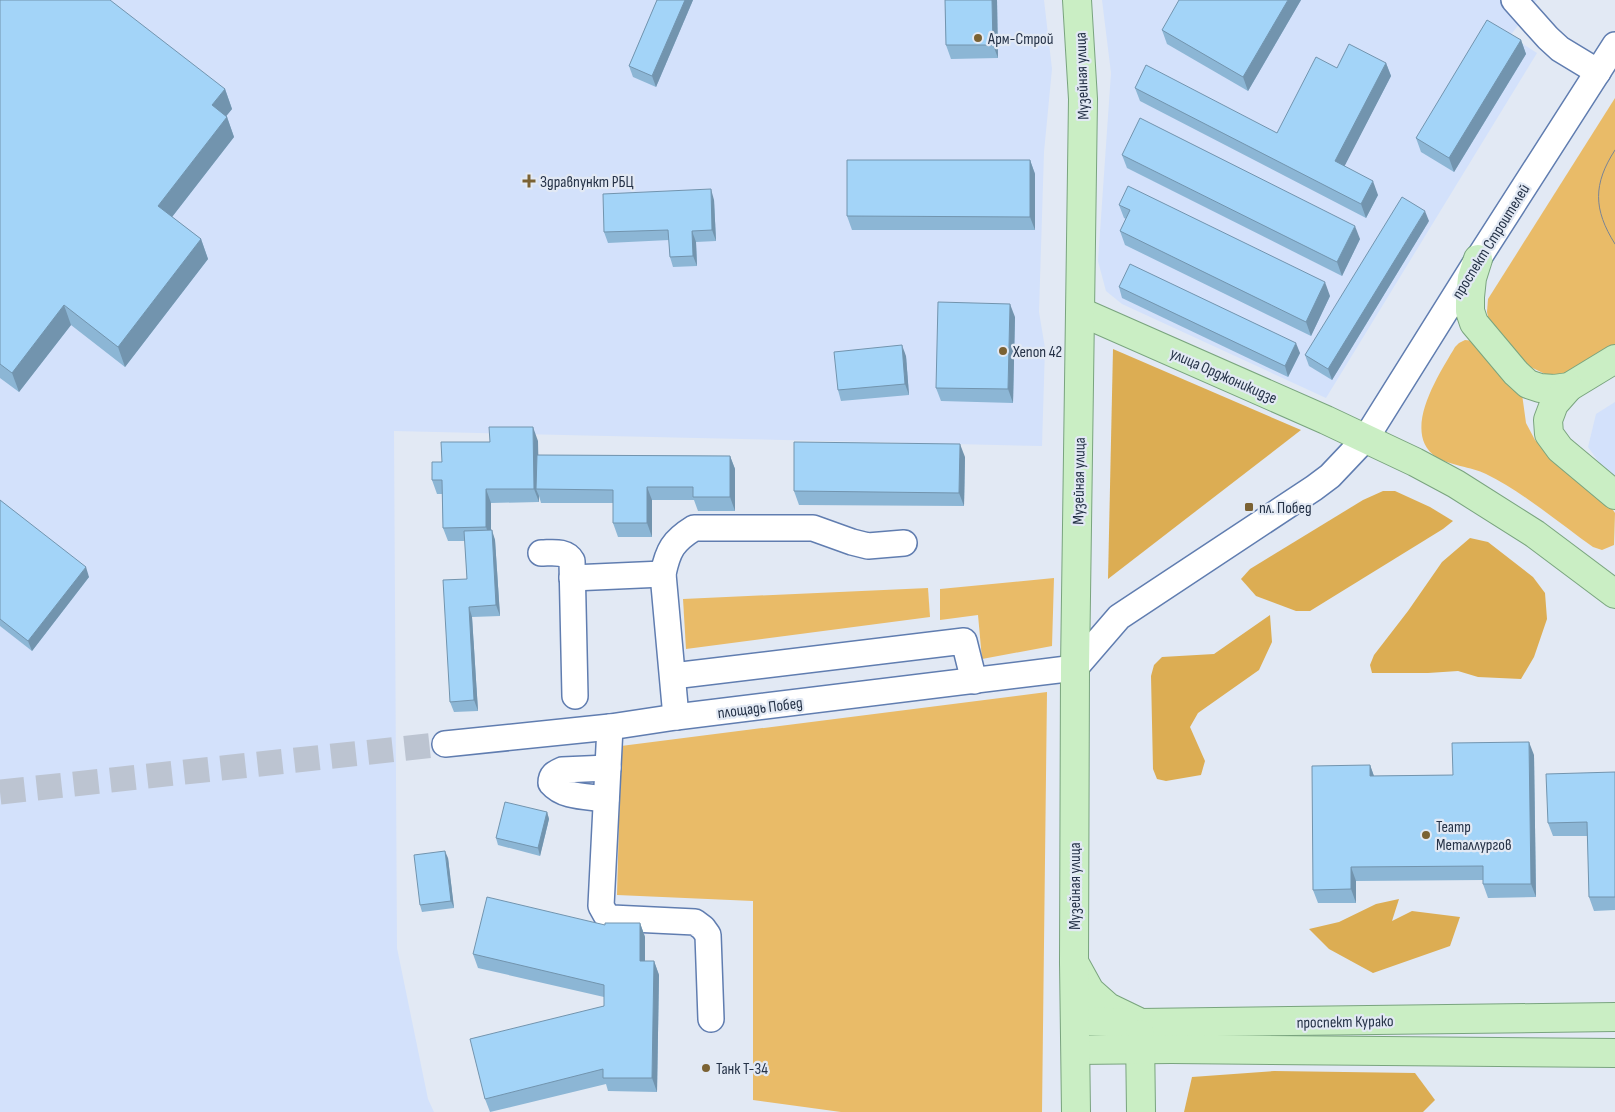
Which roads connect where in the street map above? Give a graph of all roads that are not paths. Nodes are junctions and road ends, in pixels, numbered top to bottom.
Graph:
1 (1077, 0) edge
2 (1514, 0) edge
3 (1615, 46) edge
4 (1598, 72) junction
5 (1478, 259) junction
6 (1080, 312) junction
7 (1615, 359) edge
8 (1569, 387) junction
9 (1366, 438) junction
10 (1615, 495) edge
11 (904, 543) dead end
12 (541, 554) dead end
13 (663, 574) junction
14 (572, 578) junction
15 (1615, 594) edge
16 (1075, 668) junction
17 (673, 676) junction
18 (974, 681) junction
19 (575, 696) dead end
20 (676, 717) junction
21 (610, 727) junction
22 (445, 744) tunnel mouth
23 (608, 768) junction
24 (606, 799) junction
25 (1074, 962) junction
26 (1615, 1017) edge
27 (711, 1019) dead end
28 (1075, 1021) junction
29 (1140, 1023) junction
30 (1076, 1050) junction
31 (1140, 1050) junction
32 (1615, 1052) edge
33 (1076, 1112) edge
34 (1141, 1112) edge

1 - 6 main road, Музейная улица
2 - 4 street
3 - 4 street, проспект Строителей
4 - 5 street, проспект Строителей
5 - 8 main road
5 - 9 street, проспект Строителей
6 - 9 main road, улица Орджоникидзе
6 - 16 main road, Музейная улица
7 - 8 main road
8 - 10 main road
9 - 15 main road, улица Орджоникидзе
9 - 16 street, проспект Строителей
11 - 13 street
12 - 14 street
13 - 14 street
13 - 17 street
14 - 19 street
16 - 18 street, площадь Побед
16 - 25 main road, Музейная улица
17 - 18 street
17 - 20 street
18 - 20 street, площадь Побед
20 - 21 street, площадь Побед
21 - 22 street, площадь Побед
21 - 23 street
23 - 24 street
23 - 24 street
24 - 27 street
25 - 28 main road, Музейная улица
25 - 29 main road
26 - 29 main road, проспект Курако
28 - 29 main road, проспект Курако
28 - 30 main road, Музейная улица
29 - 31 main road
30 - 31 main road, проспект Курако
30 - 33 main road, Музейная улица
31 - 32 main road, проспект Курако
31 - 34 main road

